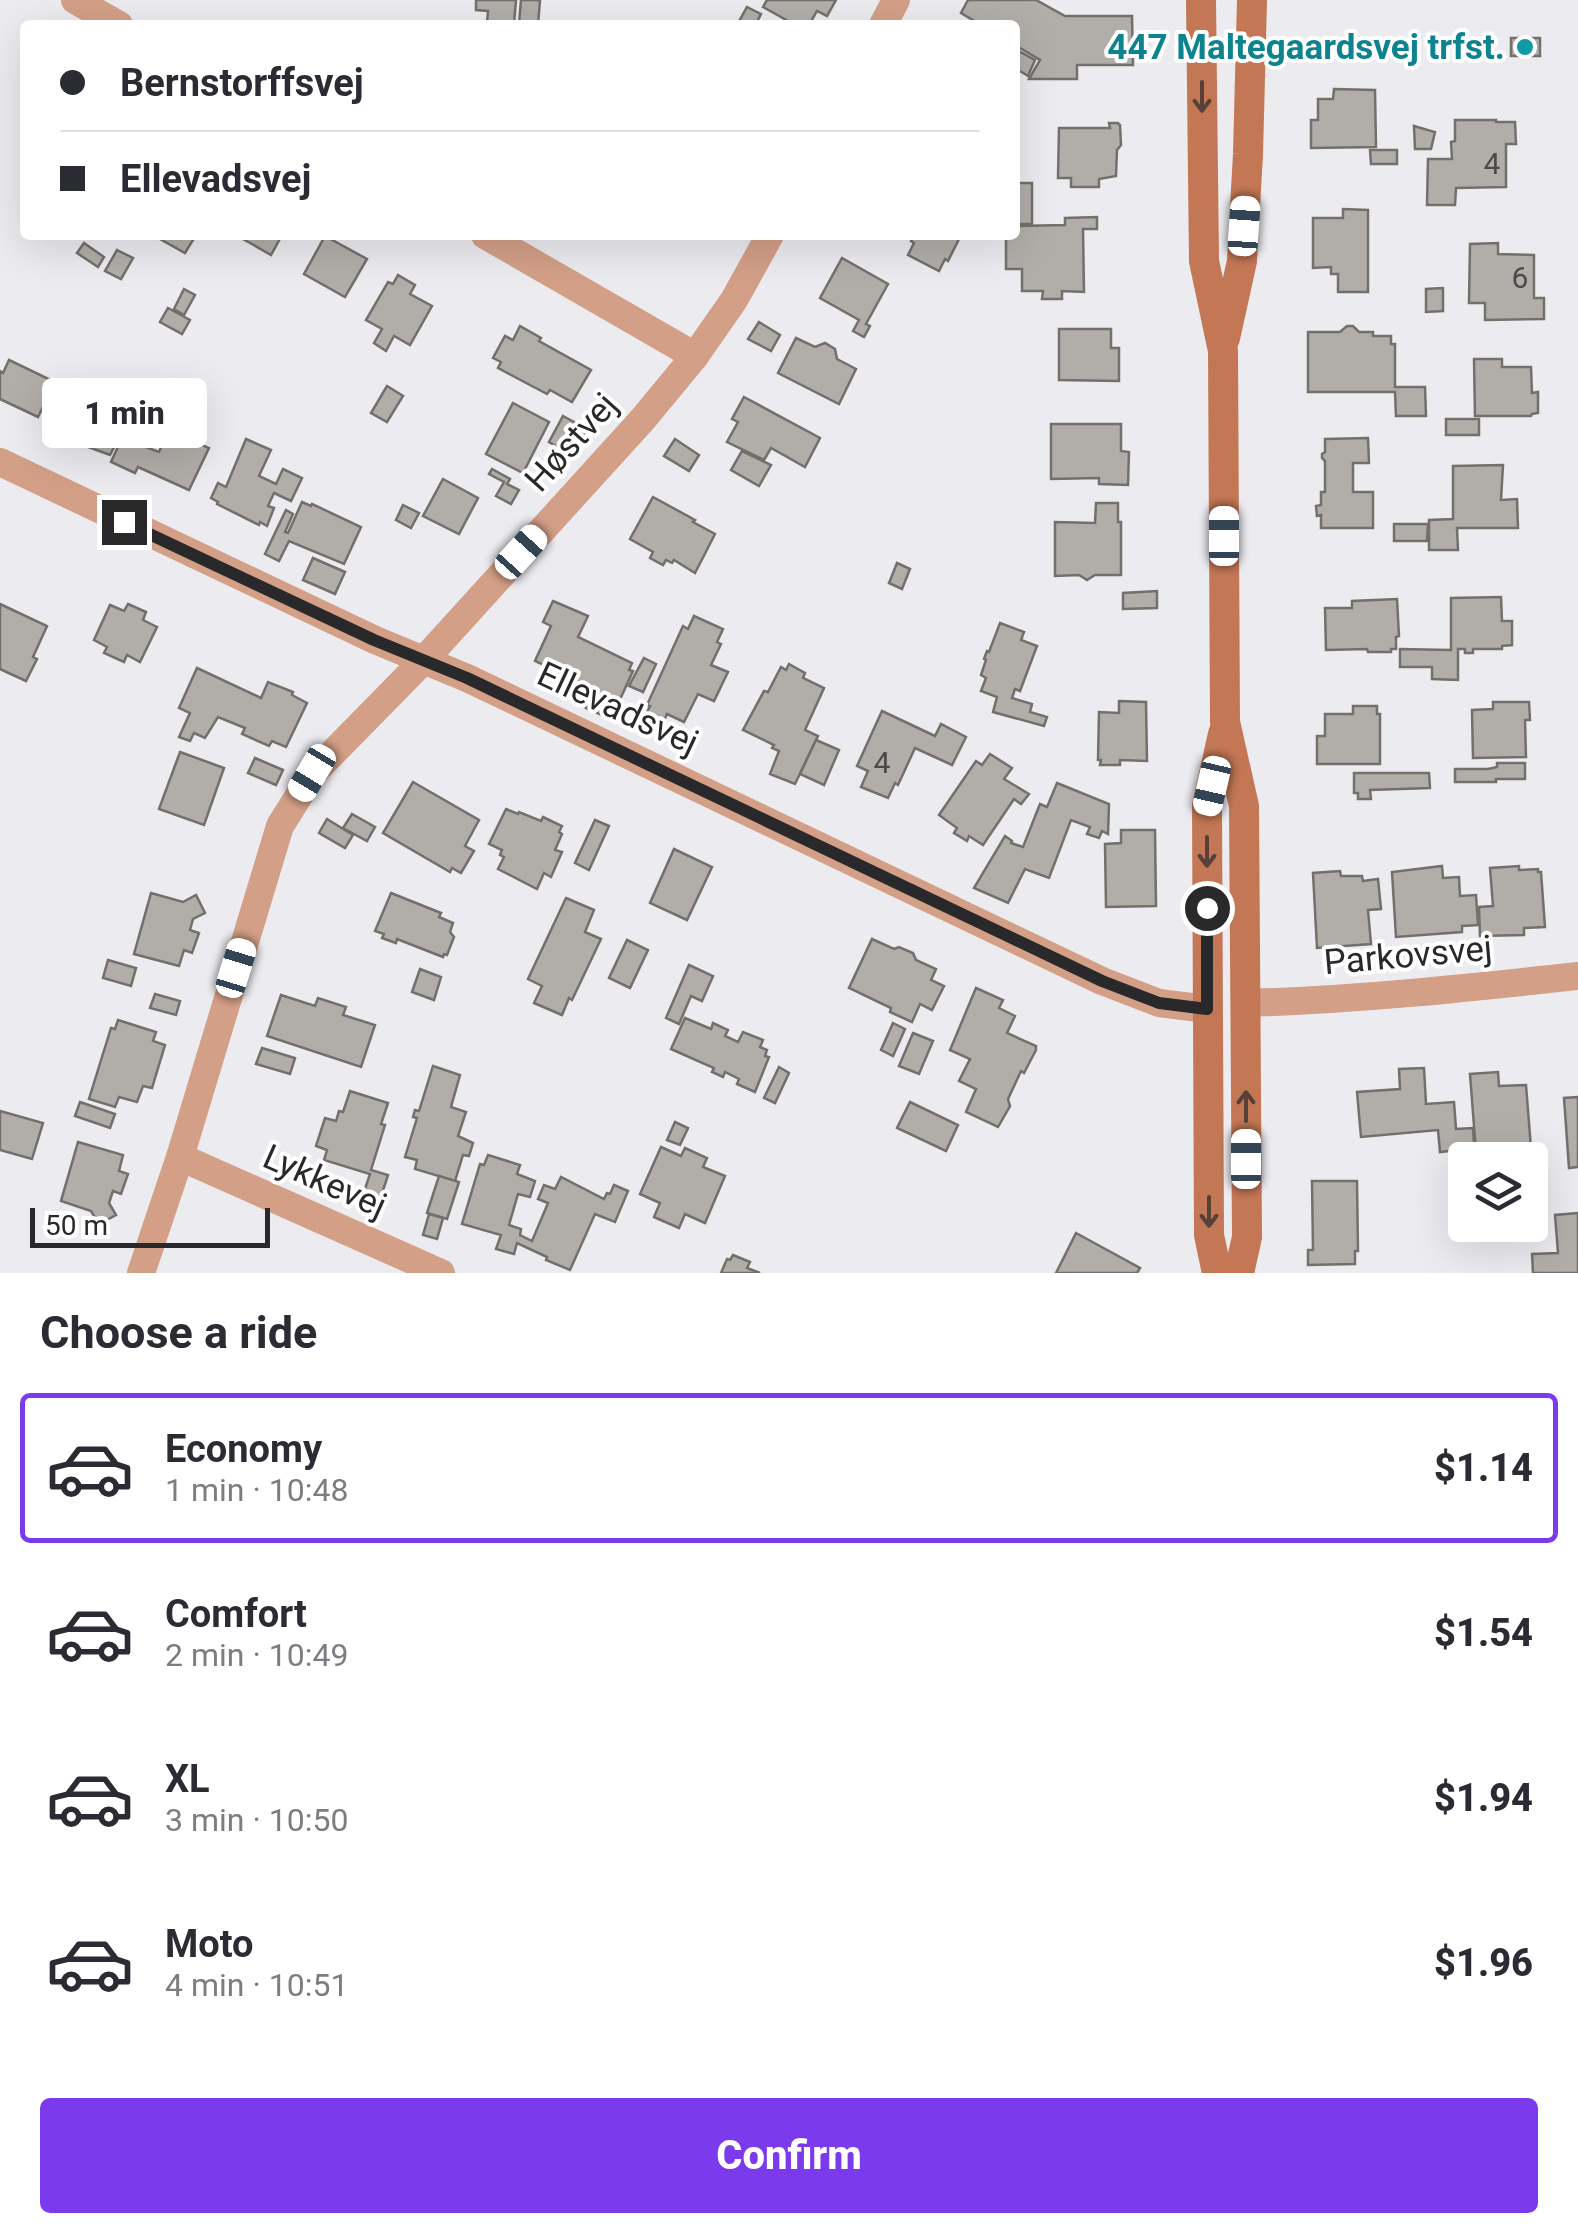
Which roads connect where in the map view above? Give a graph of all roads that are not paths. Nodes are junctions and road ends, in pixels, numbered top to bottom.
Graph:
1 (75, 0) edge
2 (1201, 0) edge
3 (1252, 0) edge
4 (110, 20) edge
5 (494, 240) edge
6 (767, 240) edge
7 (1223, 351) junction
8 (695, 356) junction
9 (0, 462) edge
10 (424, 660) junction
11 (1225, 722) junction
12 (1578, 976) edge
13 (1245, 1003) junction
14 (1207, 1009) junction
15 (180, 1158) junction
16 (141, 1273) edge
17 (441, 1273) edge
18 (1217, 1273) edge
19 (1239, 1273) edge

1 - 4 street
2 -> 7 street
3 - 7 street
5 - 8 street
6 - 8 street, Høstvej
7 - 11 street
8 - 10 street, Høstvej
9 - 10 street, Ellevadsvej
10 - 14 street, Ellevadsvej
10 - 15 street, Høstvej
11 - 13 street
11 -> 14 street
12 - 13 street, Parkovsvej
19 -> 13 street
14 -> 18 street
15 - 16 street, Høstvej
15 - 17 street, Lykkevej

